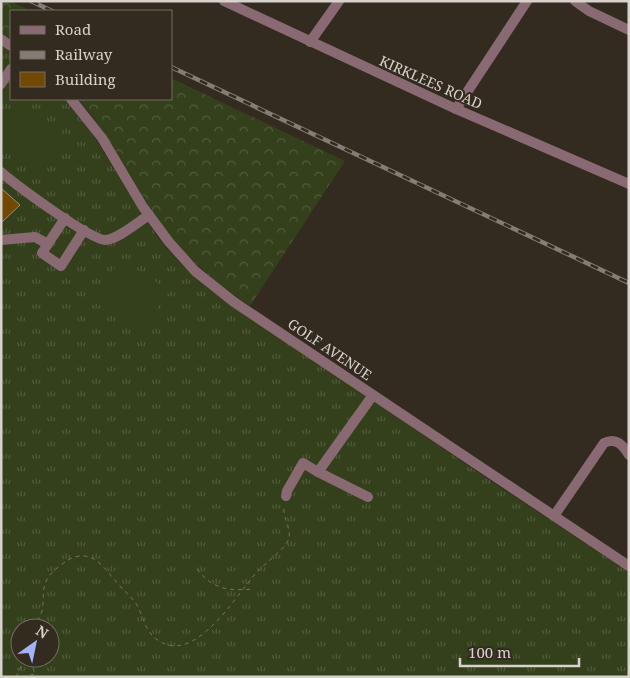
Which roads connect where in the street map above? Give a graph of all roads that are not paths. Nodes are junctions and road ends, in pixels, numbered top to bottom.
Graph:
1 (224, 1) edge
2 (339, 1) edge
3 (527, 1) edge
4 (574, 1) edge
5 (629, 30) edge
6 (310, 42) junction
7 (10, 70) edge
8 (1, 84) edge
9 (72, 100) edge
10 (456, 109) junction
11 (1, 172) edge
12 (629, 184) edge
13 (149, 216) junction
14 (65, 218) junction
15 (84, 230) junction
16 (1, 240) edge
17 (48, 244) junction
18 (373, 395) junction
19 (629, 455) edge
20 (318, 472) junction
21 (286, 496) road end
22 (368, 496) dead end
23 (554, 516) junction
24 (629, 566) edge

1 - 6 street, KIRKLEES ROAD
2 - 6 street
3 - 10 street
4 - 5 street
6 - 10 street, KIRKLEES ROAD
7 - 8 street
9 - 13 street, GOLF AVENUE
10 - 12 street, KIRKLEES ROAD
11 - 14 street
13 - 15 street
13 - 18 street, GOLF AVENUE
14 - 15 street
14 - 17 street
15 - 17 street
16 - 17 street
18 - 20 street
18 - 23 street, GOLF AVENUE
19 - 23 street
20 - 21 street
20 - 22 street
23 - 24 street, GOLF AVENUE

